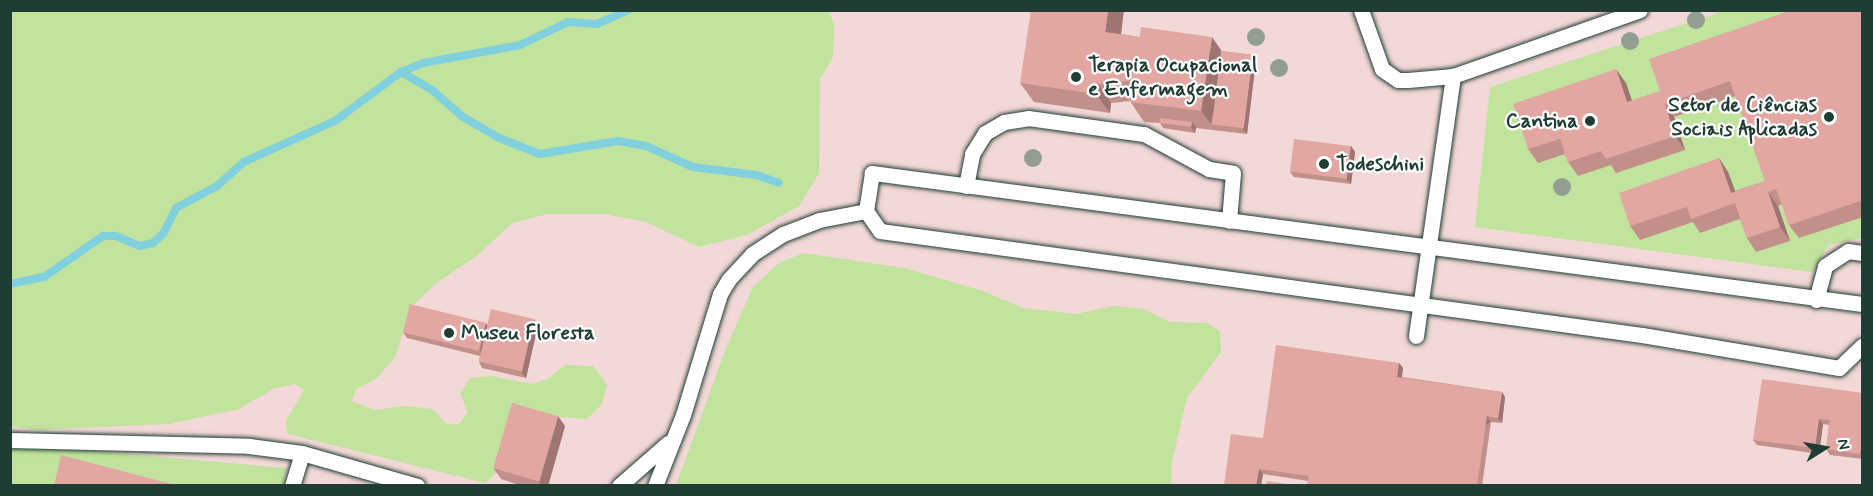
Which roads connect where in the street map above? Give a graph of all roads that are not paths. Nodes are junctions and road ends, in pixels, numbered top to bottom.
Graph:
1 (1361, 10) edge
2 (1640, 10) edge
3 (1453, 76) junction
4 (966, 186) junction
5 (866, 211) junction
6 (1228, 221) junction
7 (1429, 248) junction
8 (1863, 253) edge
9 (1816, 300) junction
10 (1863, 304) edge
11 (1420, 305) junction
12 (1416, 336) dead end
13 (1863, 346) edge
14 (672, 439) junction
15 (10, 440) edge
16 (302, 453) junction
17 (292, 486) edge
18 (417, 486) edge
19 (619, 486) edge
20 (655, 486) edge

1 - 3 lane
2 - 3 lane
3 - 7 lane
4 - 5 lane
4 - 6 lane
4 - 6 lane
5 - 11 lane
5 - 14 lane
6 - 7 lane
7 - 9 lane
7 - 11 lane
8 - 9 lane
9 - 10 lane
11 - 12 lane
11 - 13 lane
14 - 19 lane
14 - 20 lane
15 - 16 lane
16 - 17 lane
16 - 18 lane

